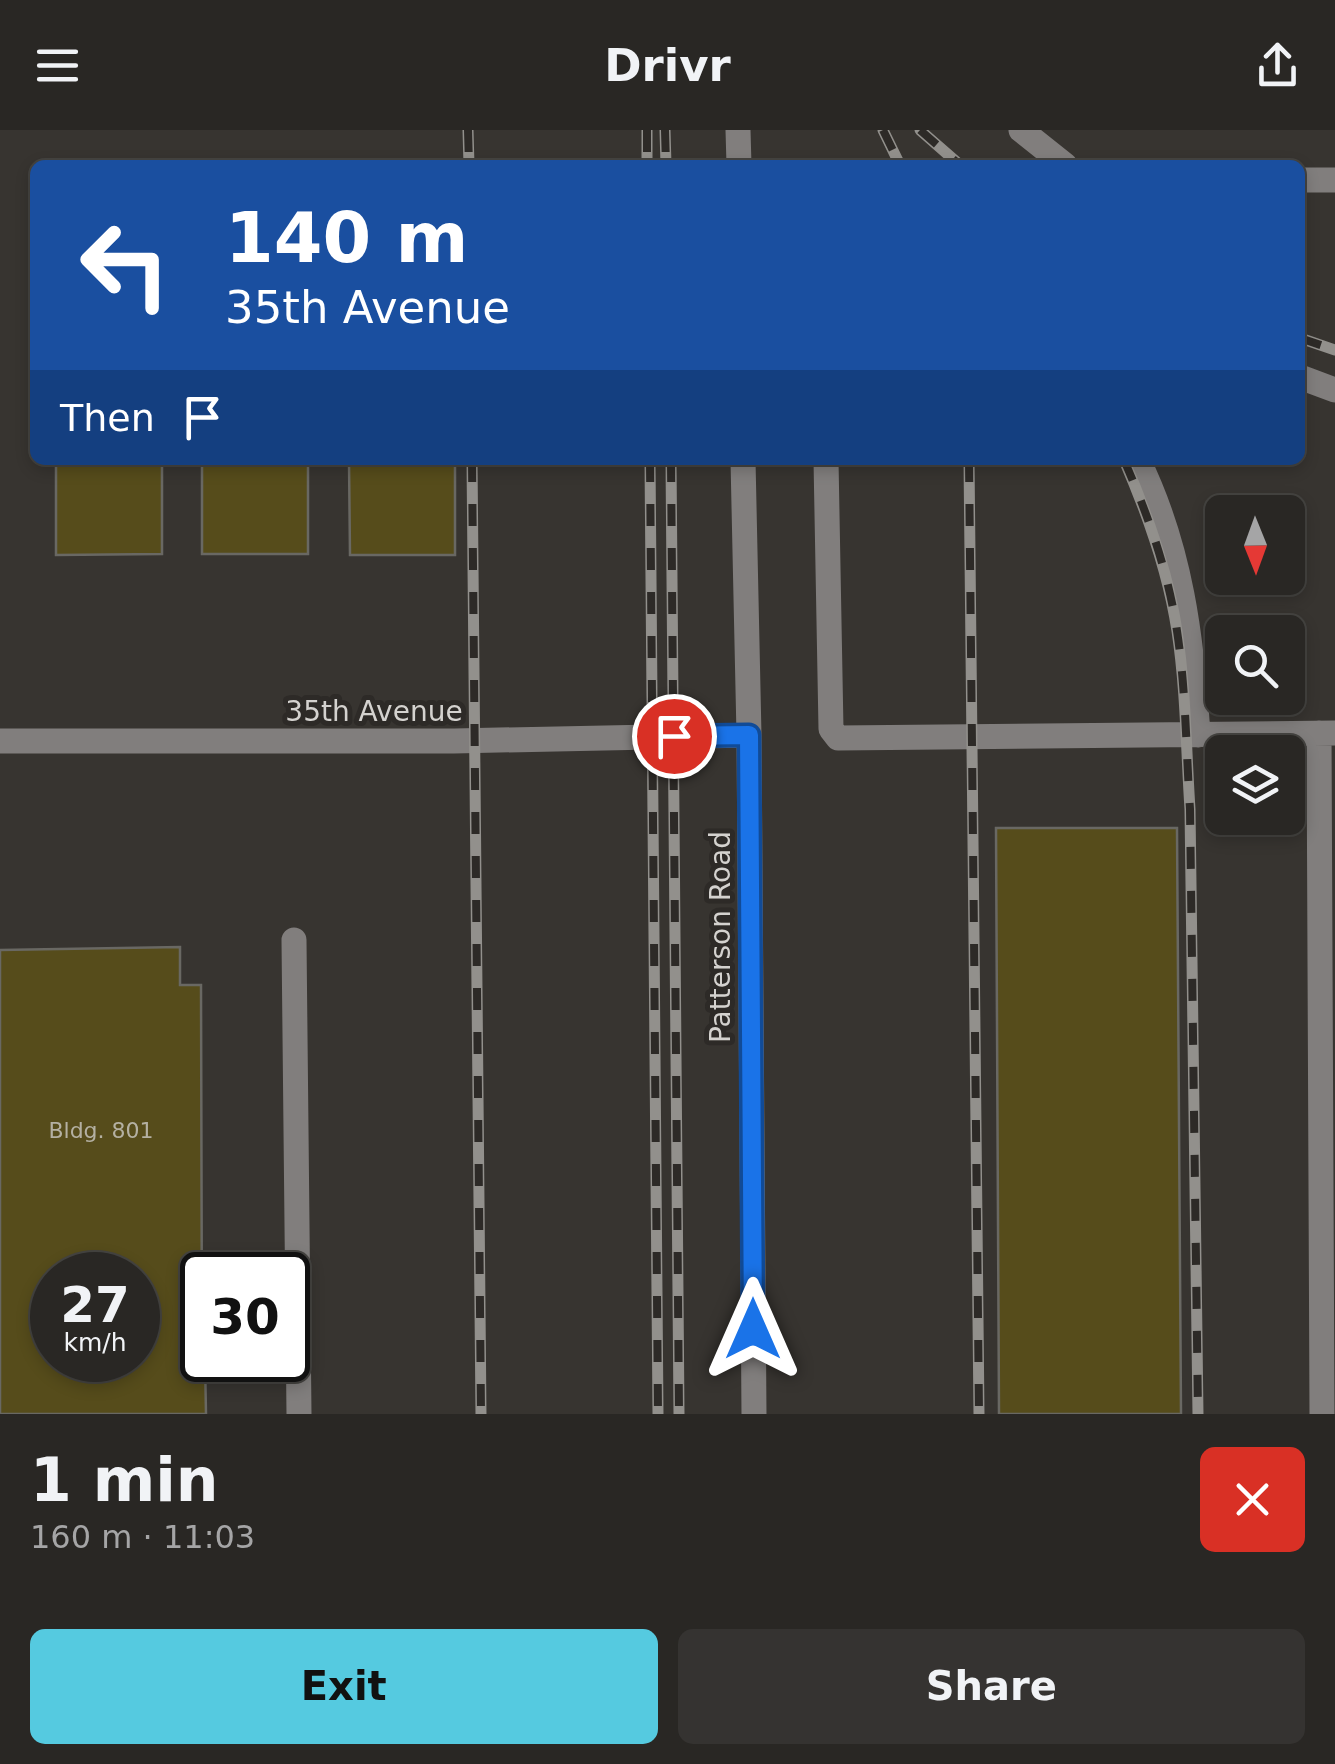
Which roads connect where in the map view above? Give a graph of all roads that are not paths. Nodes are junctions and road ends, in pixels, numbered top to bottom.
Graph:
1 (738, 130) edge
2 (1021, 130) edge
3 (739, 160) edge
4 (1060, 160) edge
5 (1305, 180) edge
6 (1335, 180) edge
7 (1305, 378) edge
8 (1335, 390) edge
9 (744, 465) edge
10 (826, 465) edge
11 (1140, 465) edge
12 (1327, 733) edge
13 (749, 735) junction
14 (1198, 735) junction
15 (0, 741) edge
16 (294, 940) dead end
17 (299, 1414) edge
18 (754, 1414) edge
19 (1322, 1414) edge

1 - 3 street
2 - 4 street
5 - 6 street
7 - 8 street
9 - 13 street, Patterson Road
10 - 14 street
11 - 14 street
12 - 14 street
12 - 19 street
13 - 15 street, 35th Avenue
13 - 18 street, Patterson Road
16 - 17 street

